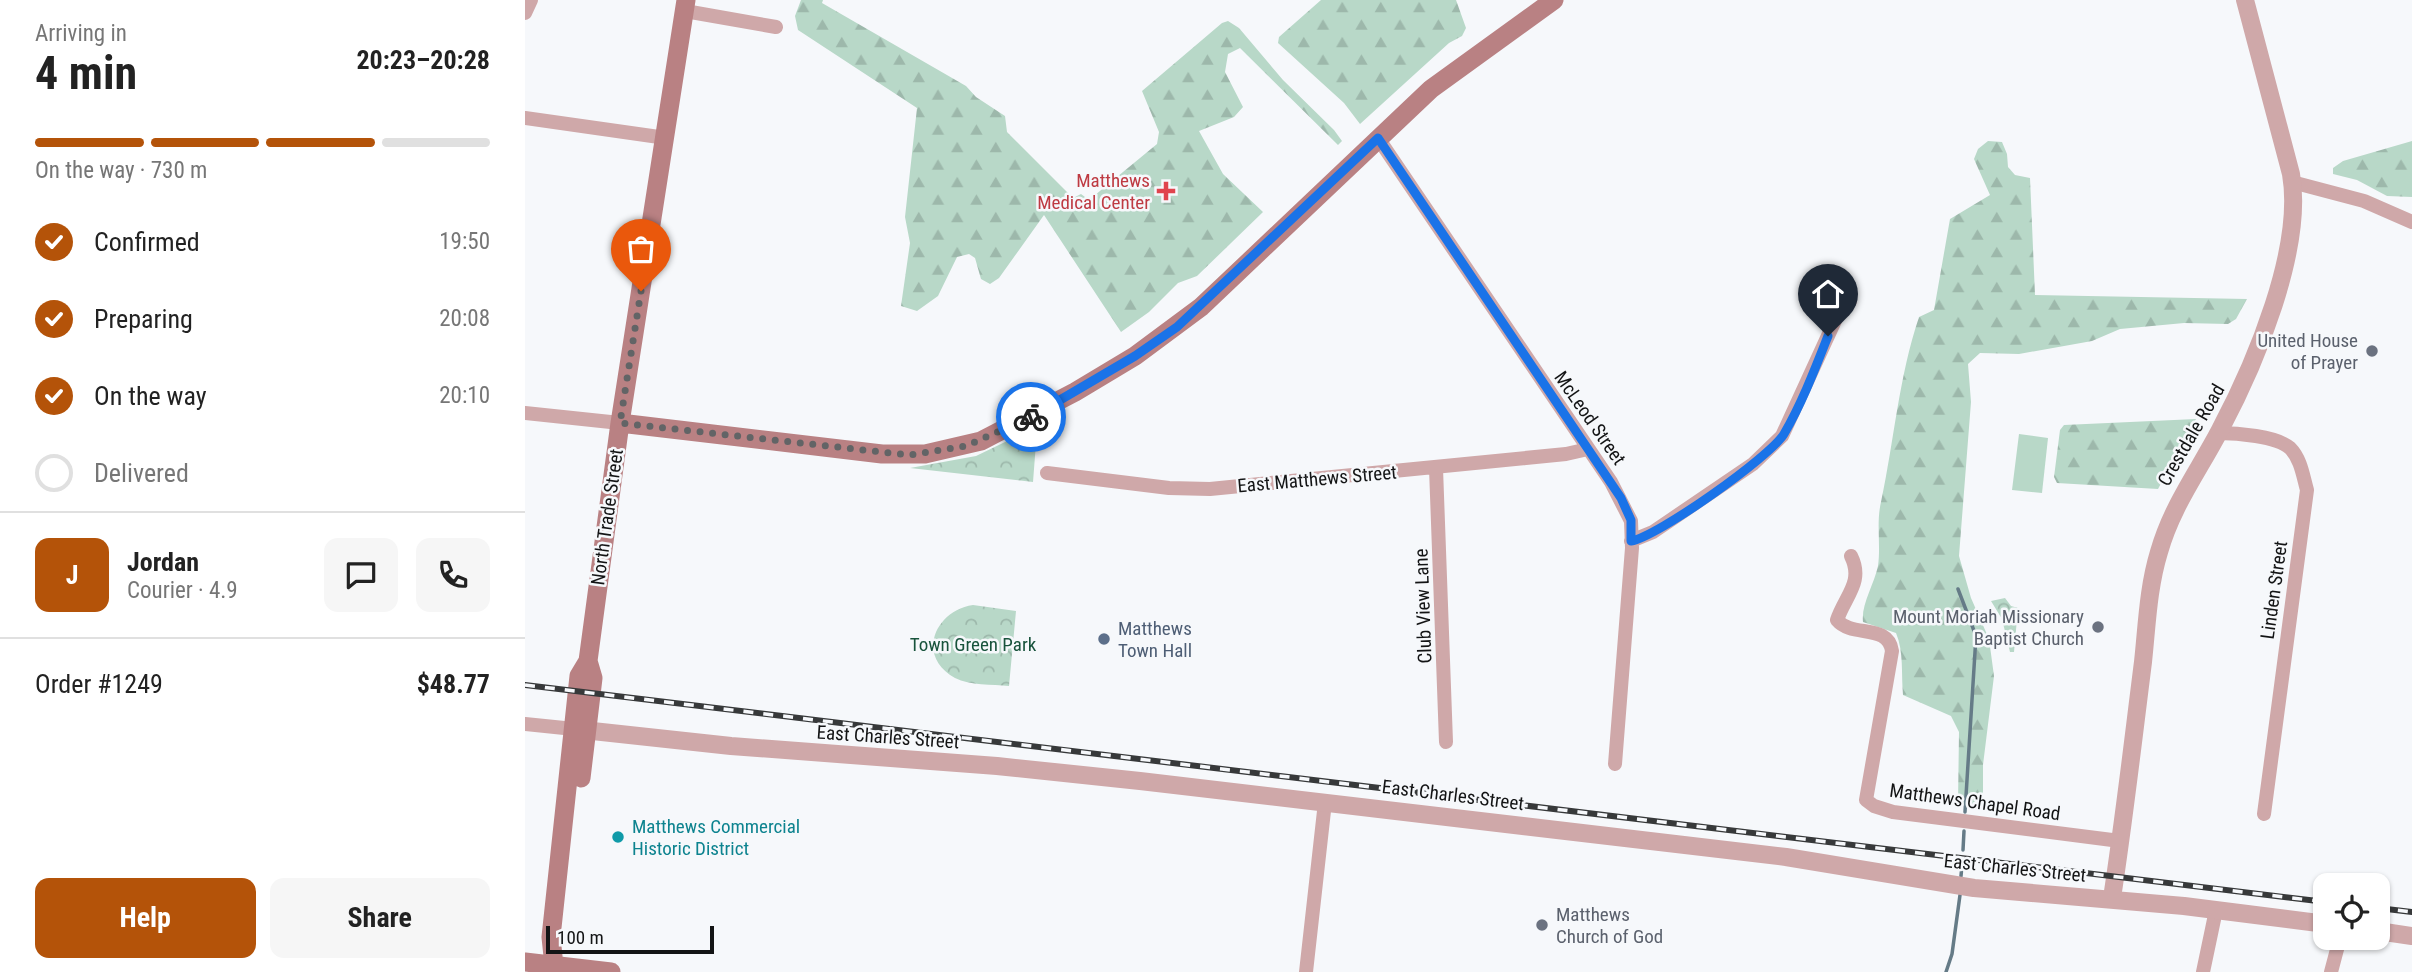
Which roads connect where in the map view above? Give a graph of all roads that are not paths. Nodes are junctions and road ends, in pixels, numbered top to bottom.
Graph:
1 (531, 0) edge
2 (1554, 0) edge
3 (2245, 0) edge
4 (686, 6) edge
5 (525, 13) edge
6 (776, 27) dead end
7 (525, 118) edge
8 (666, 138) junction
9 (1378, 138) junction
10 (2292, 182) junction
11 (2412, 222) edge
12 (1850, 301) dead end
13 (525, 413) edge
14 (620, 423) junction
15 (2218, 433) junction
16 (1588, 449) junction
17 (1436, 468) junction
18 (1047, 473) dead end
19 (1631, 541) junction
20 (1851, 556) dead end
21 (525, 724) edge
22 (580, 729) junction
23 (1446, 742) dead end
24 (1615, 764) dead end
25 (1325, 802) junction
26 (2264, 814) dead end
27 (2120, 841) junction
28 (2112, 898) junction
29 (2215, 909) junction
30 (2313, 922) edge
31 (2390, 933) edge
32 (2412, 936) edge
33 (2337, 950) edge
34 (525, 962) edge
35 (553, 969) edge
36 (611, 972) edge
37 (1306, 972) edge
38 (2203, 972) edge
39 (2331, 972) edge

1 - 5 street
2 - 9 main road
3 - 10 street, Crestdale Road
4 - 6 street
4 - 8 main road, North Trade Street
7 - 8 street
8 - 14 main road, North Trade Street
9 - 14 main road
9 - 16 street, McLeod Street
10 - 11 street
10 - 15 street, Crestdale Road
12 - 19 street
13 - 14 street
14 - 22 main road, North Trade Street
15 - 26 street, Linden Street
15 - 27 street, Crestdale Road
16 - 17 street, East Matthews Street
16 - 19 street, McLeod Street
17 - 18 street, East Matthews Street
17 - 23 street, Club View Lane
19 - 24 street, McLeod Street
20 - 27 street, Matthews Chapel Road
21 - 22 street
22 - 25 street, East Charles Street
22 - 35 main road, North Trade Street
25 - 28 street, East Charles Street
25 - 37 street
27 - 28 street, Crestdale Road
28 - 29 street, East Charles Street
29 - 30 street, East Charles Street
29 - 38 street
31 - 32 street
33 - 39 street
34 - 35 main road
35 - 36 main road

